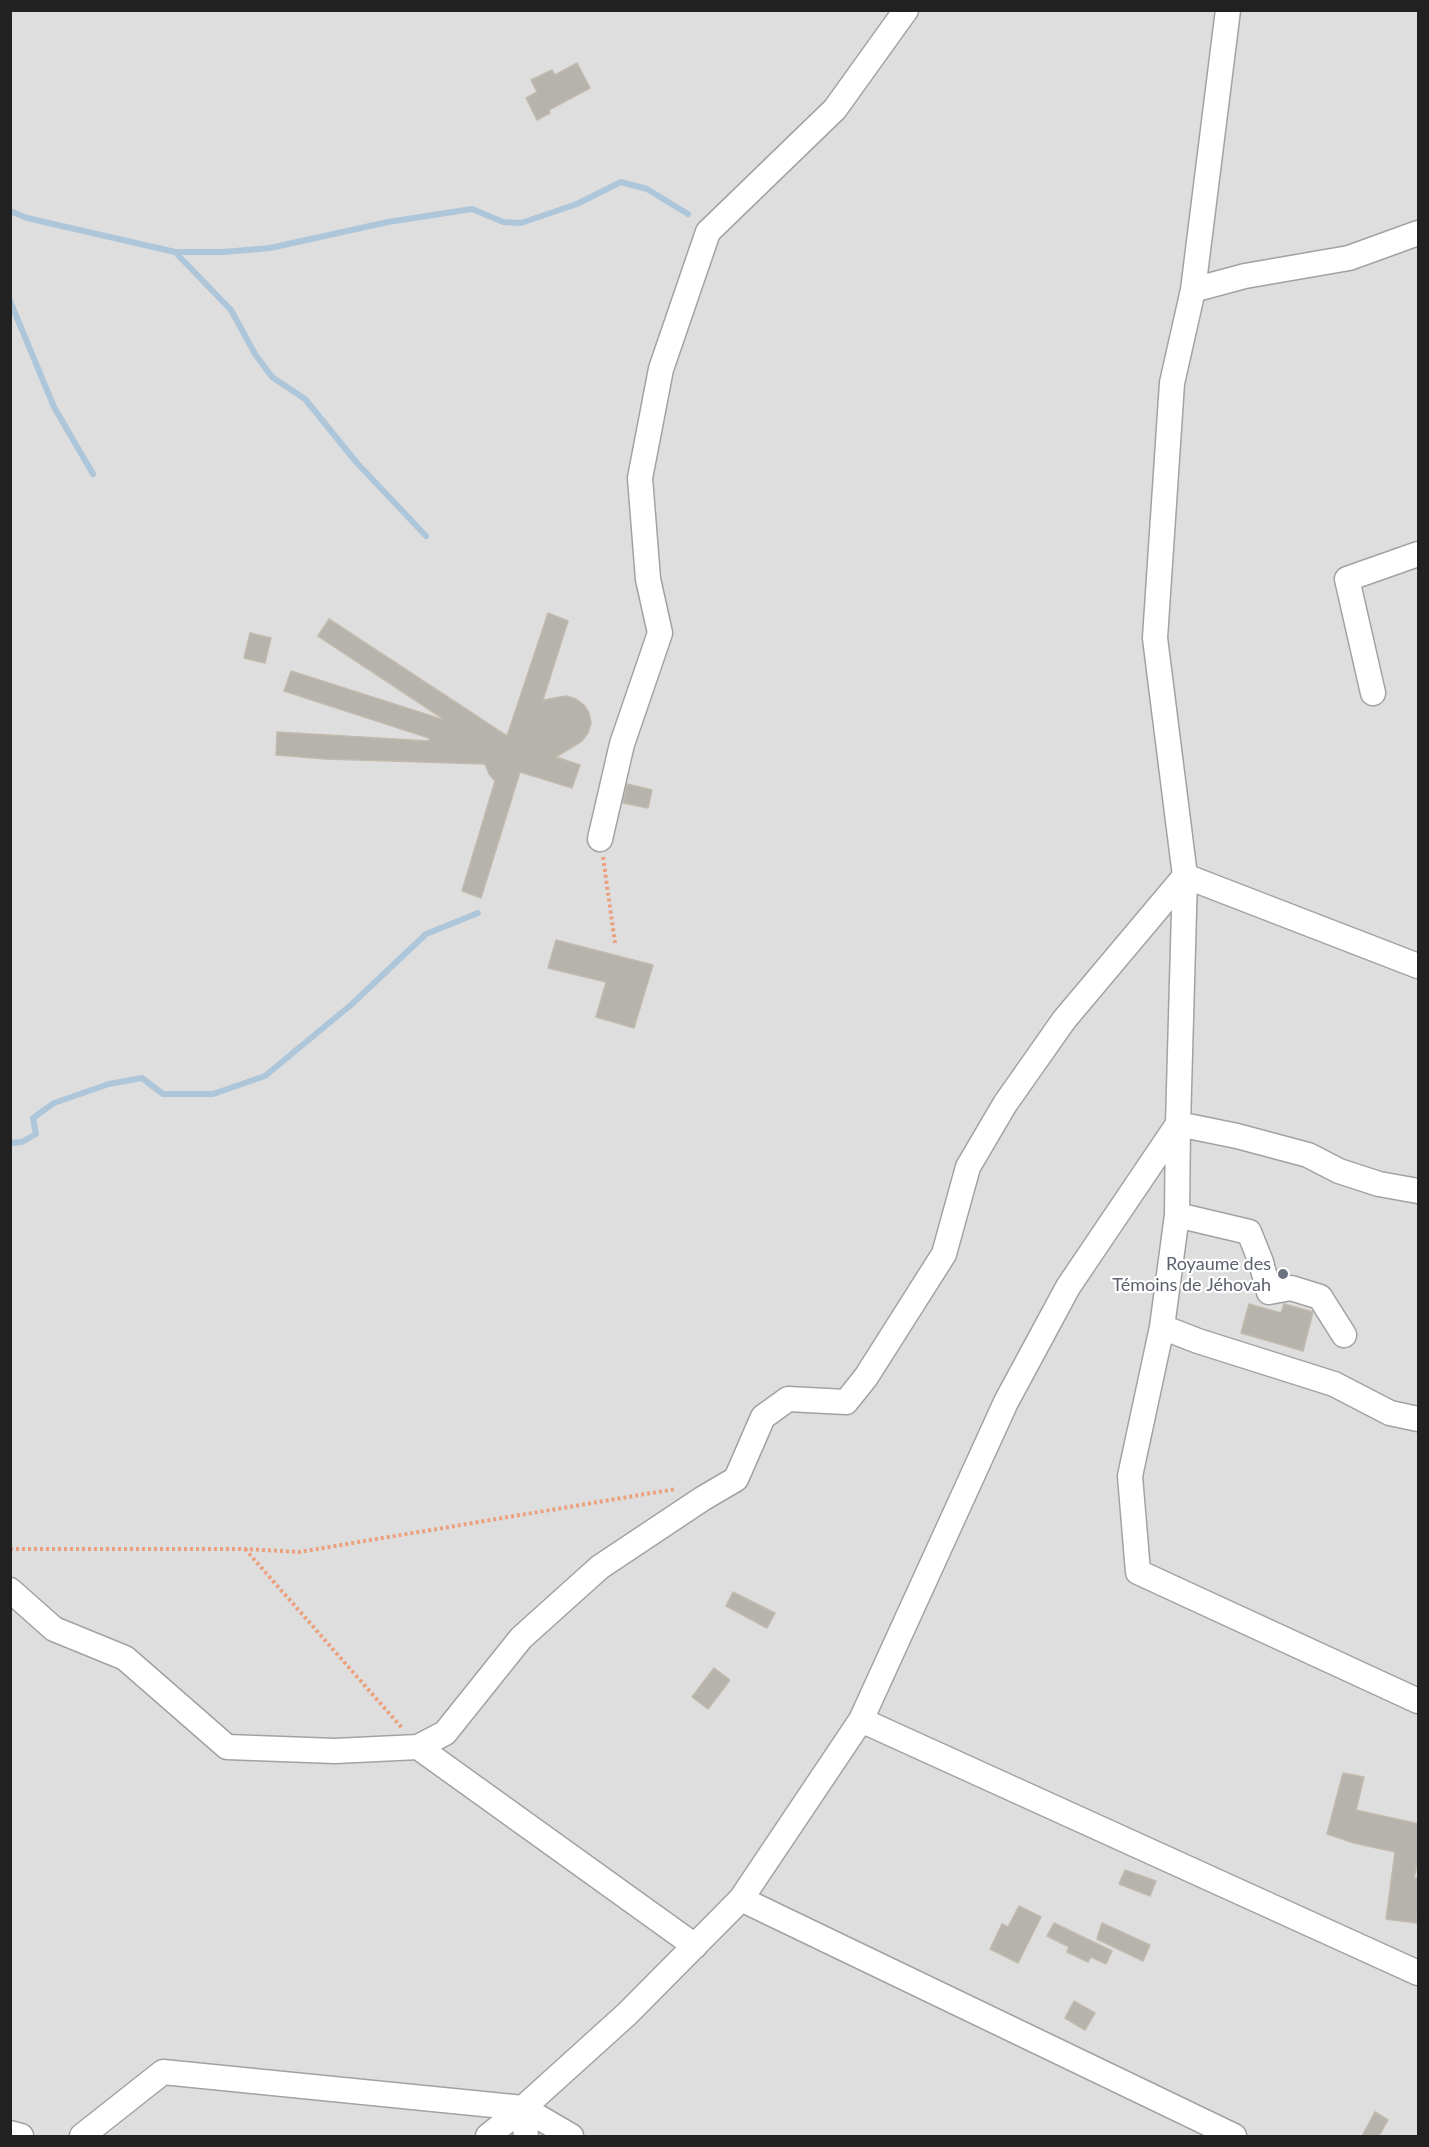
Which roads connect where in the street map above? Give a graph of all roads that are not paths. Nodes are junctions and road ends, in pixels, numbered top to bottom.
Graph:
1 (906, 10) edge
2 (1228, 10) edge
3 (1419, 233) edge
4 (1193, 290) junction
5 (1419, 554) edge
6 (1373, 693) dead end
7 (600, 839) road end
8 (1185, 876) junction
9 (1419, 966) edge
10 (1178, 1124) junction
11 (1419, 1191) edge
12 (1177, 1215) junction
13 (1162, 1327) junction
14 (1344, 1335) dead end
15 (1419, 1419) edge
16 (10, 1590) edge
17 (1419, 1701) edge
18 (861, 1720) junction
19 (418, 1747) junction
20 (741, 1899) junction
21 (695, 1946) junction
22 (1419, 1973) edge
23 (523, 2109) junction
24 (10, 2133) edge
25 (21, 2136) edge
26 (82, 2136) edge
27 (488, 2136) edge
28 (526, 2136) edge
29 (571, 2136) edge
30 (1234, 2136) edge

1 - 7 street
2 - 4 street
3 - 4 street
4 - 8 street
5 - 6 street
8 - 9 street
8 - 10 street
8 - 19 street
10 - 11 street
10 - 12 street
10 - 18 street
12 - 13 street
12 - 14 street
13 - 15 street
13 - 17 street
16 - 19 street
18 - 20 street
18 - 22 street
19 - 21 street
20 - 21 street
20 - 30 street
21 - 23 street
23 - 26 street
23 - 27 street
23 - 28 street
23 - 29 street
24 - 25 street

